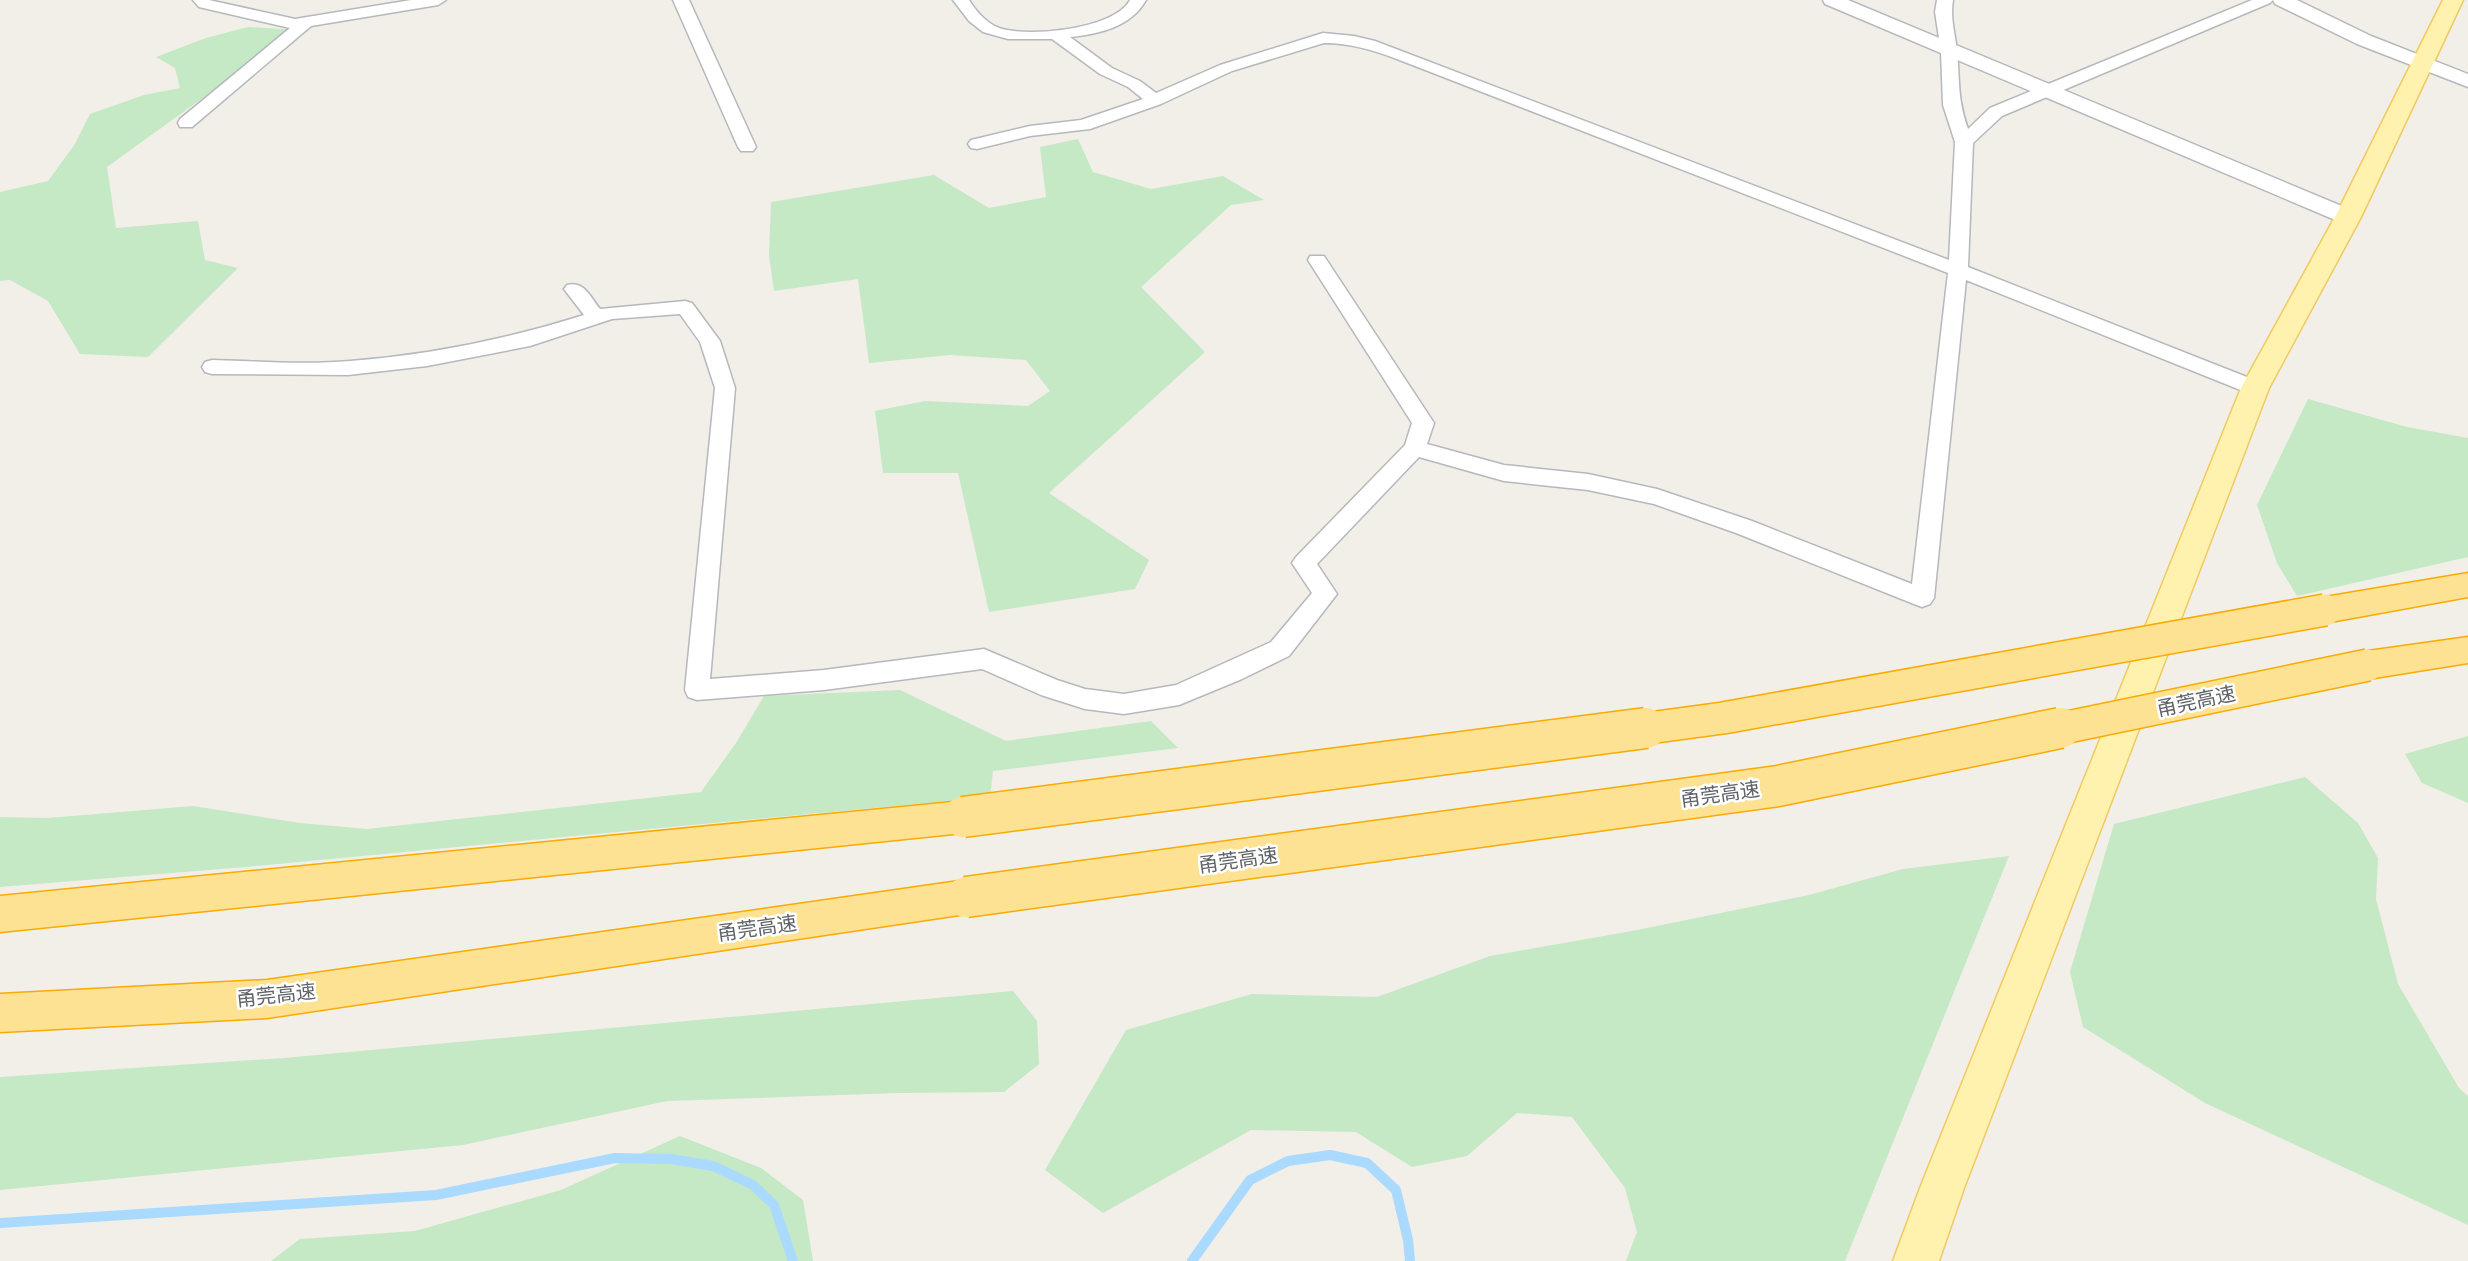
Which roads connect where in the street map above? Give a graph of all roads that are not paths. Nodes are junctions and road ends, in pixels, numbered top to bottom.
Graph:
1 (201, 0) edge
2 (438, 0) edge
3 (681, 0) edge
4 (961, 0) edge
5 (1138, 0) edge
6 (1832, 0) edge
7 (1945, 0) edge
8 (2265, 0) edge
9 (2282, 0) edge
10 (2453, 0) edge
11 (305, 22) junction
12 (1058, 36) junction
13 (1949, 51) junction
14 (2423, 63) junction
15 (2468, 81) edge
16 (2047, 92) junction
17 (1155, 100) junction
18 (186, 123) dead end
19 (1964, 142) junction
20 (977, 144) dead end
21 (747, 147) dead end
22 (2348, 218) junction
23 (1317, 260) dead end
24 (1958, 270) junction
25 (574, 289) dead end
26 (597, 317) junction
27 (212, 367) dead end
28 (2255, 388) junction
29 (1415, 448) junction
30 (2468, 585) edge
31 (2468, 650) edge
32 (0, 914) edge
33 (0, 1013) edge
34 (1916, 1261) edge

1 - 11 street
2 - 11 street
3 - 21 street
4 - 12 street
5 - 12 street
6 - 13 street
7 - 13 street
8 - 16 street
9 - 14 street
10 - 14 main road
11 - 18 street
12 - 17 street
13 - 16 street
13 - 19 street
14 - 15 street
14 - 22 main road
16 - 19 street
16 - 22 street
17 - 20 street
17 - 24 street
19 - 24 street
22 - 28 main road
23 - 29 street
24 - 28 street
24 - 29 street
25 - 26 street
26 - 27 street
26 - 29 street
28 - 34 main road
30 - 32 highway, bridge
31 - 33 highway, 甬莞高速, bridge

